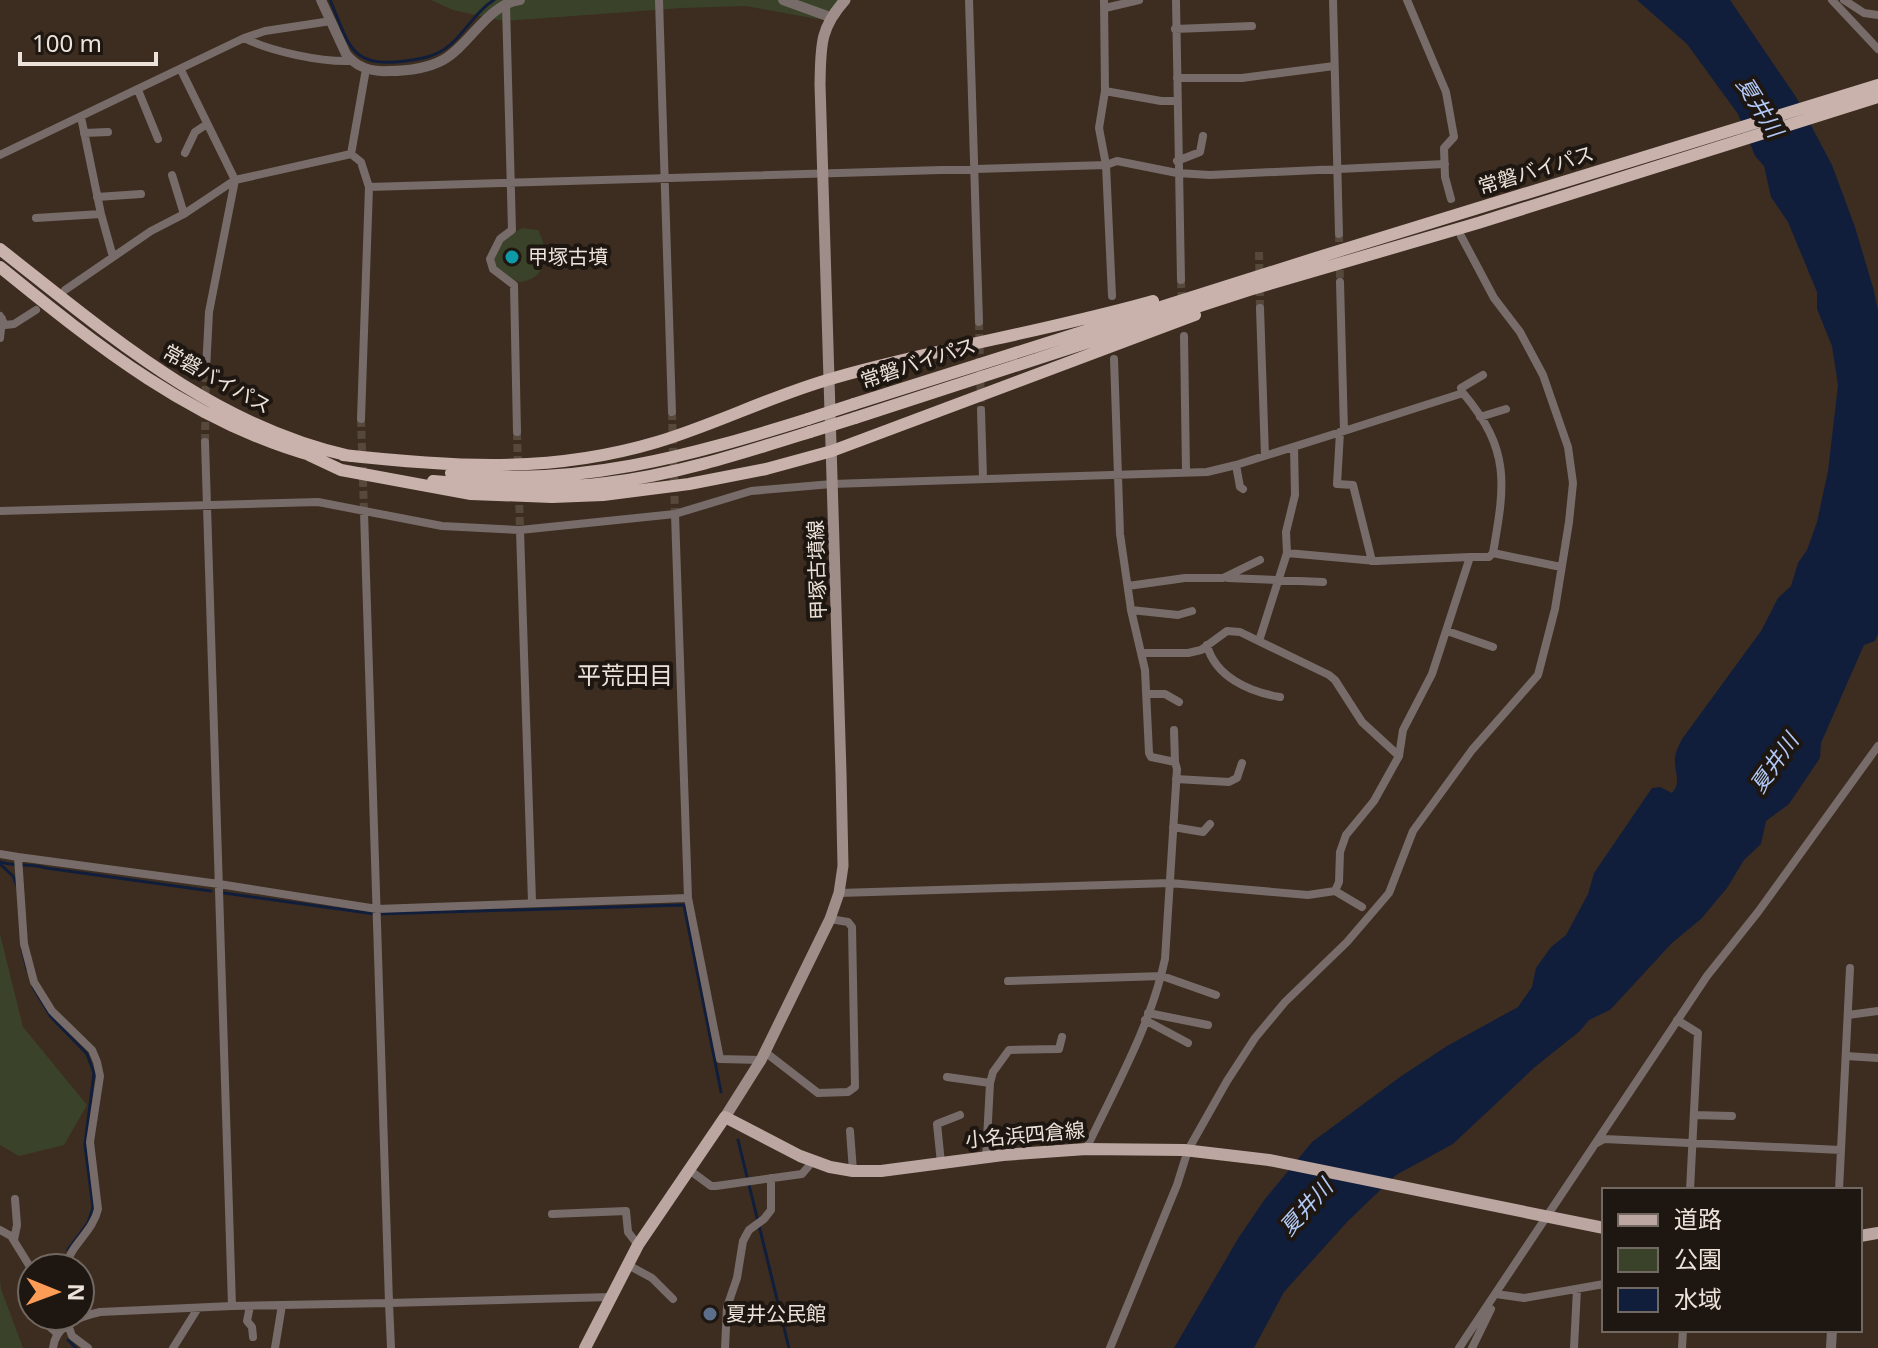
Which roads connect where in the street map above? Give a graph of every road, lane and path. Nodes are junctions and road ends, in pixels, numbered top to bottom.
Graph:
1 (321, 0) edge
2 (520, 0) edge
3 (659, 0) edge
4 (783, 0) edge
5 (845, 0) edge
6 (969, 0) edge
7 (1139, 0) edge
8 (1176, 0) edge
9 (1333, 0) edge
10 (1407, 0) edge
11 (1832, 0) edge
12 (1844, 0) edge
13 (1104, 4) edge
14 (506, 5) junction
15 (1878, 15) edge
16 (830, 17) junction
17 (331, 21) junction
18 (1252, 26) dead end
19 (1175, 29) junction
20 (244, 38) junction
21 (1878, 49) edge
22 (351, 61) junction
23 (1334, 66) junction
24 (366, 69) junction
25 (181, 70) junction
26 (1878, 77) edge
27 (1177, 78) junction
28 (1878, 85) edge
29 (138, 90) junction
30 (1105, 91) junction
31 (1855, 98) junction
32 (1878, 98) edge
33 (1177, 101) junction
34 (81, 117) junction
35 (207, 124) junction
36 (108, 132) dead end
37 (84, 133) junction
38 (1203, 136) dead end
39 (158, 139) dead end
40 (185, 153) dead end
41 (351, 154) junction
42 (0, 155) edge
43 (1177, 161) junction
44 (1445, 164) junction
45 (1106, 165) junction
46 (1336, 167) junction
47 (974, 170) junction
48 (1177, 173) junction
49 (172, 175) dead end
50 (824, 175) junction
51 (666, 178) junction
52 (235, 180) junction
53 (510, 184) junction
54 (369, 187) junction
55 (141, 194) dead end
56 (97, 197) junction
57 (1451, 199) dead end
58 (101, 214) junction
59 (184, 214) junction
60 (1475, 216) junction
61 (36, 218) dead end
62 (1339, 234) tunnel mouth
63 (1461, 236) dead end
64 (0, 249) edge
65 (1338, 251) junction
66 (113, 257) junction
67 (0, 267) edge
68 (1181, 280) tunnel mouth
69 (1340, 282) tunnel mouth
70 (1272, 284) junction
71 (65, 290) dead end
72 (1112, 296) dead end
73 (1260, 308) tunnel mouth
74 (36, 310) dead end
75 (1, 317) edge
76 (979, 322) tunnel mouth
77 (1184, 336) dead end
78 (0, 338) edge
79 (1114, 359) dead end
80 (206, 370) tunnel mouth
81 (1483, 375) dead end
82 (830, 379) junction
83 (1461, 388) dead end
84 (1506, 409) dead end
85 (981, 410) tunnel mouth
86 (672, 412) tunnel mouth
87 (1480, 417) junction
88 (361, 419) tunnel mouth
89 (517, 432) tunnel mouth
90 (1342, 432) junction
91 (205, 442) tunnel mouth
92 (1294, 447) junction
93 (832, 451) junction
94 (309, 455) junction
95 (343, 455) junction
96 (1265, 456) junction
97 (1236, 465) junction
98 (1186, 472) junction
99 (1117, 474) junction
100 (983, 478) junction
101 (832, 484) junction
102 (1243, 489) dead end
103 (206, 504) junction
104 (0, 511) edge
105 (364, 512) junction
106 (675, 514) junction
107 (520, 530) junction
108 (1287, 553) junction
109 (1493, 553) junction
110 (1470, 557) junction
111 (1260, 560) dead end
112 (1372, 561) junction
113 (1561, 567) junction
114 (1223, 578) junction
115 (1277, 580) junction
116 (1323, 582) dead end
117 (1128, 586) junction
118 (1131, 610) junction
119 (1192, 611) dead end
120 (1447, 631) junction
121 (1259, 641) junction
122 (1207, 645) junction
123 (1493, 647) dead end
124 (1142, 653) junction
125 (1146, 694) junction
126 (1280, 697) dead end
127 (1179, 702) dead end
128 (1174, 730) dead end
129 (1878, 746) edge
130 (1399, 756) junction
131 (1175, 762) junction
132 (1242, 763) dead end
133 (1176, 779) junction
134 (1210, 824) dead end
135 (1173, 827) junction
136 (0, 854) edge
137 (19, 863) junction
138 (1170, 883) junction
139 (219, 884) junction
140 (1335, 891) junction
141 (839, 893) junction
142 (688, 898) junction
143 (532, 902) junction
144 (1362, 907) dead end
145 (377, 913) junction
146 (830, 919) junction
147 (1850, 968) dead end
148 (1162, 976) junction
149 (1008, 981) dead end
150 (1216, 995) dead end
151 (1878, 1011) edge
152 (1848, 1015) junction
153 (1147, 1016) junction
154 (1677, 1020) junction
155 (1208, 1025) dead end
156 (1062, 1037) dead end
157 (1188, 1043) dead end
158 (763, 1056) junction
159 (1846, 1056) junction
160 (1878, 1058) edge
161 (947, 1077) dead end
162 (990, 1083) junction
163 (960, 1115) dead end
164 (1694, 1115) junction
165 (1732, 1116) dead end
166 (725, 1117) junction
167 (850, 1131) dead end
168 (1693, 1143) junction
169 (1591, 1146) junction
170 (1086, 1149) junction
171 (1841, 1150) junction
172 (1192, 1151) junction
173 (986, 1158) junction
174 (813, 1161) junction
175 (941, 1163) junction
176 (688, 1169) junction
177 (853, 1171) junction
178 (771, 1178) junction
179 (1690, 1188) edge
180 (1839, 1188) edge
181 (15, 1199) dead end
182 (552, 1214) dead end
183 (1545, 1216) junction
184 (1602, 1228) edge
185 (0, 1230) edge
186 (14, 1241) junction
187 (638, 1245) junction
188 (21, 1252) edge
189 (71, 1252) edge
190 (628, 1265) junction
191 (1602, 1284) edge
192 (1577, 1289) junction
193 (611, 1297) junction
194 (1493, 1297) junction
195 (673, 1299) dead end
196 (389, 1303) junction
197 (282, 1305) junction
198 (232, 1306) junction
199 (250, 1306) junction
200 (198, 1308) junction
201 (96, 1313) edge
202 (56, 1332) edge
203 (70, 1332) edge
204 (58, 1334) joint
205 (253, 1337) dead end
206 (53, 1348) edge
207 (88, 1348) edge
208 (173, 1348) edge
209 (275, 1348) edge
210 (391, 1348) edge
211 (585, 1348) edge
212 (725, 1348) edge
213 (1110, 1348) edge
214 (1459, 1348) edge
215 (1472, 1348) edge
216 (1574, 1348) edge

1 - 17 street
2 - 14 street
3 - 51 street
4 - 16 street
5 - 16 main road, 甲塚古墳線
6 - 47 street
7 - 13 street
8 - 19 street
9 - 23 street
10 - 44 street
11 - 21 street
12 - 15 street
13 - 30 street
14 - 24 street
14 - 53 street
16 - 50 main road, 甲塚古墳線
17 - 20 street
17 - 22 street
18 - 19 street
19 - 27 street
20 - 22 street
20 - 25 street
22 - 24 street
23 - 27 street
23 - 46 street
24 - 41 street
25 - 29 street
25 - 35 street
26 - 31 highway
27 - 33 street
28 - 31 highway, 常磐バイパス
29 - 34 street
29 - 39 street
30 - 33 street
30 - 45 street
31 - 32 highway
31 - 60 highway, 常磐バイパス
33 - 43 street
34 - 37 street
34 - 42 street
35 - 40 street
35 - 52 street
36 - 37 street
37 - 56 street
38 - 43 street
41 - 52 street
41 - 54 street
43 - 48 street
44 - 46 street
44 - 57 street
45 - 47 street
45 - 48 street
45 - 72 street
46 - 48 street
46 - 62 street
47 - 50 street
47 - 76 street
48 - 68 street
49 - 59 street
50 - 51 street
50 - 82 main road, 甲塚古墳線
51 - 53 street
51 - 86 street
52 - 59 street
52 - 80 street
53 - 54 street
53 - 89 street
54 - 88 street
55 - 56 street
56 - 58 street
58 - 61 street
58 - 66 street
59 - 66 street
60 - 65 highway, 常磐バイパス
60 - 70 highway, 常磐バイパス
63 - 113 street
64 - 95 highway, 常磐バイパス
65 - 82 highway
65 - 95 highway, 常磐バイパス, bridge
66 - 71 street
67 - 94 highway, 常磐バイパス
69 - 90 street
70 - 93 highway
70 - 94 highway, 常磐バイパス, bridge
73 - 96 street
74 - 75 street
75 - 78 street
77 - 98 street
79 - 99 street
81 - 83 street
82 - 93 main road, 甲塚古墳線
82 - 95 highway
84 - 87 street
85 - 100 street
87 - 90 street
87 - 109 street
90 - 92 street
90 - 112 street
91 - 103 street
92 - 96 street
92 - 108 street
93 - 94 highway
93 - 101 main road, 甲塚古墳線
96 - 97 street
97 - 98 street
97 - 102 street
98 - 99 street
99 - 100 street
99 - 117 street
100 - 101 street
101 - 106 street
101 - 141 main road, 甲塚古墳線
103 - 104 street
103 - 105 street
103 - 139 street
105 - 107 street
105 - 145 street
106 - 107 street
106 - 142 street
107 - 143 street
108 - 112 street
108 - 115 street
109 - 110 street
109 - 113 street
110 - 112 street
110 - 120 street
111 - 114 street
113 - 172 street
114 - 115 street
114 - 117 street
115 - 116 street
115 - 121 street
117 - 118 street
118 - 119 street
118 - 124 street
120 - 123 street
120 - 130 street
121 - 122 street
121 - 130 street
122 - 124 street
122 - 126 street
124 - 125 street
125 - 127 street
125 - 131 street
128 - 131 street
129 - 154 street
130 - 140 street
131 - 133 street
132 - 133 street
133 - 135 street
134 - 135 street
135 - 138 street
136 - 137 street
137 - 139 street
137 - 189 street
138 - 140 street
138 - 141 street
138 - 148 street
139 - 145 street
139 - 198 street
140 - 144 street
141 - 146 main road, 甲塚古墳線
142 - 143 street
142 - 158 street
143 - 145 street
145 - 196 street
146 - 158 main road, 甲塚古墳線
146 - 158 street
147 - 152 street
148 - 149 street
148 - 150 street
148 - 153 street
151 - 152 street
152 - 159 street
153 - 155 street
153 - 157 street
153 - 170 street
154 - 164 street
154 - 169 street
156 - 162 street
158 - 166 main road, 甲塚古墳線
159 - 160 street
159 - 171 street
161 - 162 street
162 - 173 street
163 - 175 street
164 - 165 street
164 - 168 street
166 - 174 main road, 小名浜四倉線
166 - 176 main road
167 - 177 street
168 - 169 street
168 - 171 street
168 - 179 street
169 - 183 street
170 - 172 main road, 小名浜四倉線
170 - 173 main road, 小名浜四倉線
171 - 180 street
172 - 183 main road, 小名浜四倉線
172 - 213 street
173 - 175 main road, 小名浜四倉線
174 - 177 main road, 小名浜四倉線
174 - 178 street
175 - 177 main road, 小名浜四倉線
176 - 178 street
176 - 187 main road
178 - 212 street
181 - 186 street
182 - 187 street
183 - 184 main road, 小名浜四倉線
183 - 194 street
185 - 186 street
186 - 188 street
187 - 190 main road
190 - 193 main road
190 - 195 street
191 - 192 street
192 - 194 street
192 - 216 street
193 - 196 street
193 - 211 main road
194 - 214 street
194 - 215 street
196 - 197 street
196 - 210 street
197 - 199 street
197 - 209 street
198 - 199 street
198 - 200 street
199 - 205 street
200 - 201 street
200 - 208 street
202 - 204 street
203 - 207 street
204 - 206 street

